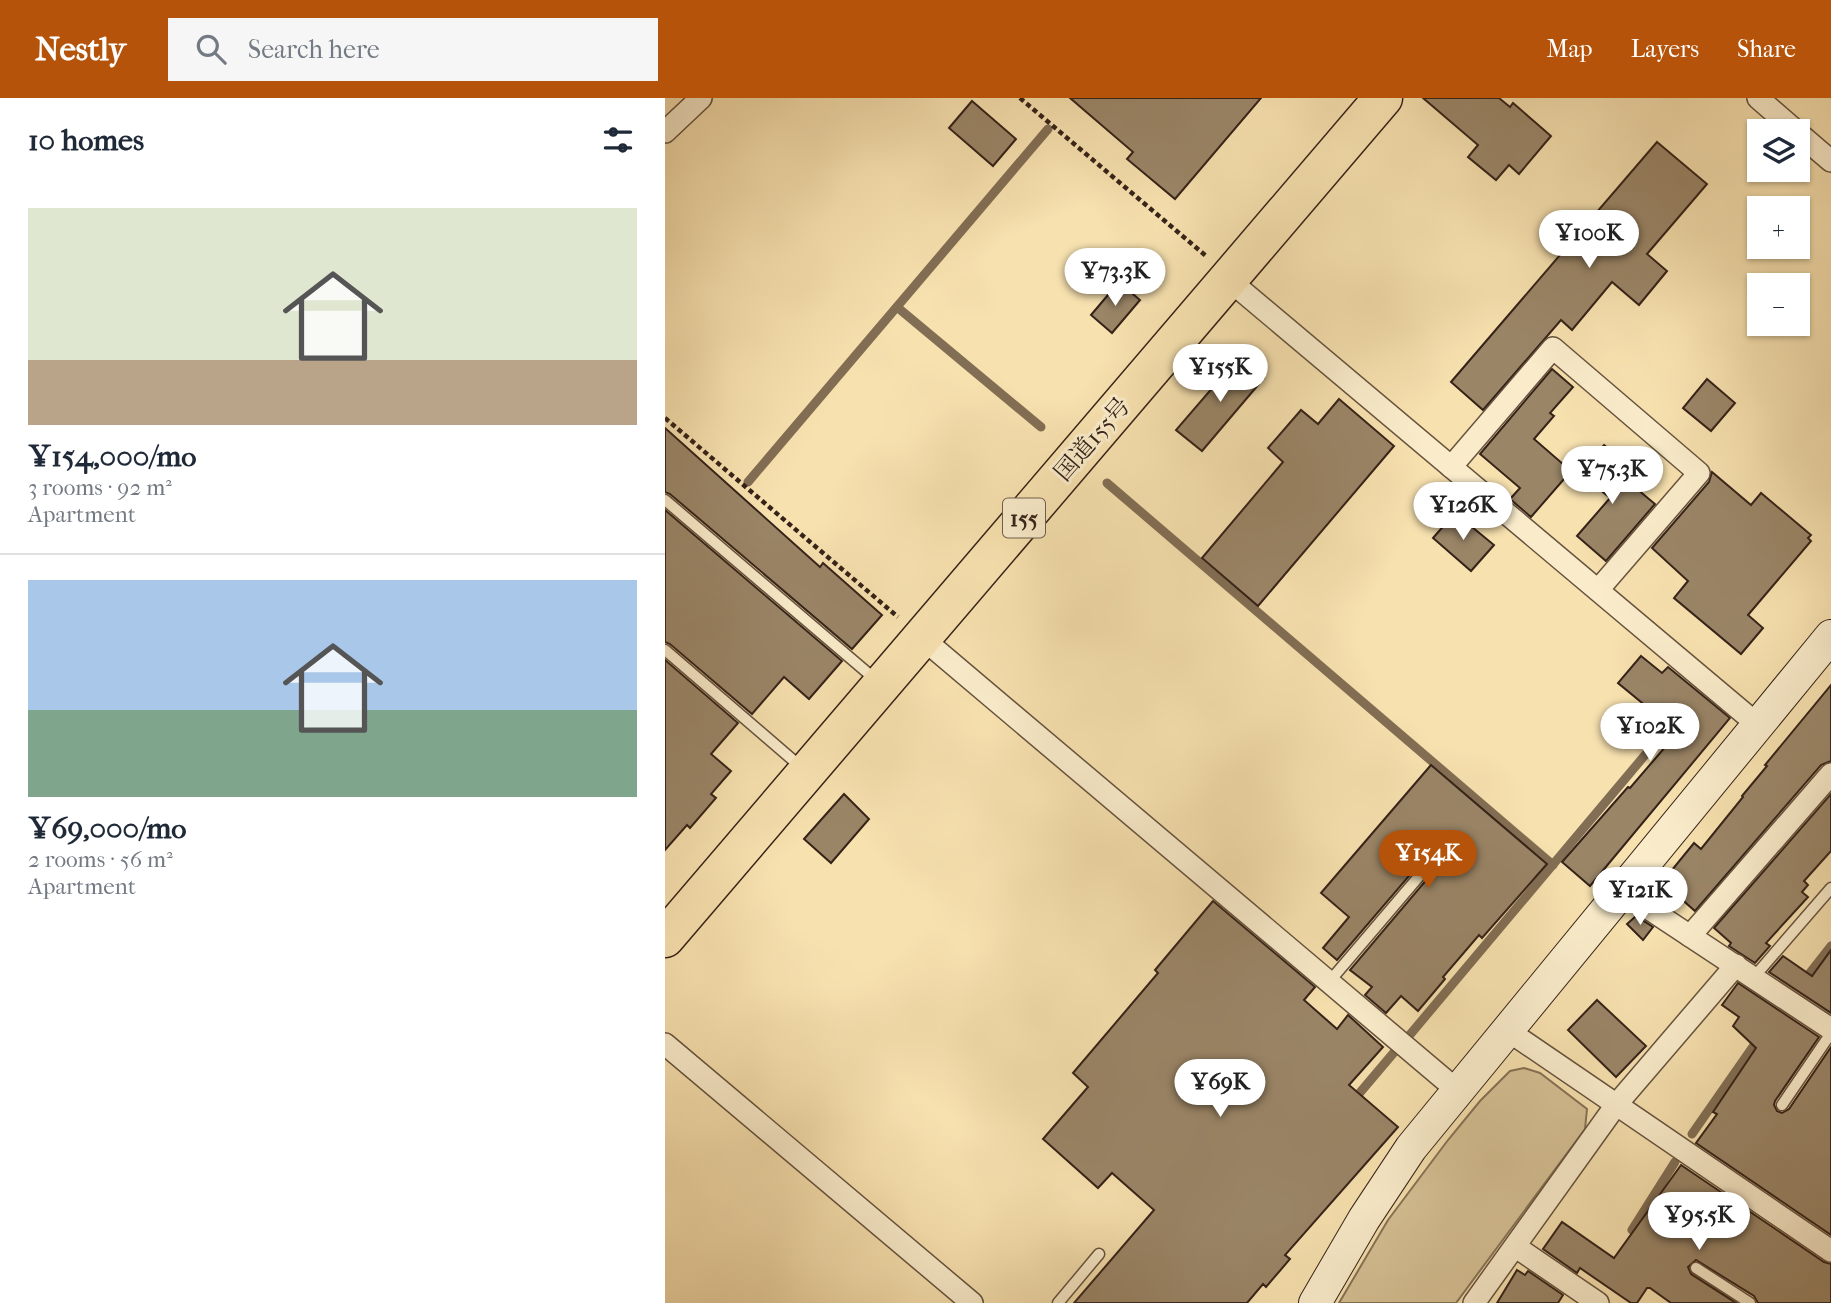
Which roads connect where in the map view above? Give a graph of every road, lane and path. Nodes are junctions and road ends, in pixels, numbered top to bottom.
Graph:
1 (701, 98) edge
2 (1020, 98) edge
3 (1383, 98) edge
4 (1758, 98) edge
5 (1782, 119) edge
6 (665, 132) edge
7 (1810, 143) edge
8 (1831, 161) edge
9 (1230, 278) junction
10 (665, 418) edge
11 (1451, 467) junction
12 (665, 500) edge
13 (1598, 590) junction
14 (1831, 636) edge
15 (922, 638) junction
16 (665, 650) edge
17 (881, 685) junction
18 (1758, 724) junction
19 (807, 772) junction
20 (1831, 774) edge
21 (1444, 847) dead end
22 (1831, 888) edge
23 (1622, 891) junction
24 (1690, 936) junction
25 (665, 938) edge
26 (1736, 965) junction
27 (1754, 977) junction
28 (1329, 982) junction
29 (1507, 1030) junction
30 (1831, 1031) edge
31 (665, 1044) edge
32 (1458, 1091) junction
33 (1616, 1105) junction
34 (1782, 1105) dead end
35 (1516, 1247) junction
36 (1831, 1251) edge
37 (1099, 1254) dead end
38 (1696, 1268) dead end
39 (972, 1303) edge
40 (1058, 1303) edge
41 (1315, 1303) edge
42 (1474, 1303) edge
43 (1598, 1303) edge
44 (1750, 1303) edge

1 - 6 street
2 - 9 path
3 - 9 highway, 国道155号 / 155
4 - 5 street
7 - 8 street
9 - 11 street
9 - 15 highway, 国道155号 / 155
10 - 15 path
11 - 13 street
11 - 13 street
12 - 17 lane
13 - 18 street
14 - 18 street
15 - 17 highway, 国道155号 / 155
15 - 28 street
16 - 19 lane
17 - 19 highway, 国道155号 / 155
18 - 23 street
19 - 25 highway, 国道155号 / 155
20 - 24 street
21 - 28 lane
22 - 27 lane
23 - 24 street
23 - 29 street
24 - 26 street
26 - 27 street
26 - 33 street
27 - 30 street
28 - 32 street
29 - 32 street
29 - 33 street
30 - 34 lane
31 - 39 street
32 - 41 street
33 - 35 street
33 - 36 street
35 - 42 street
35 - 43 street
37 - 40 lane
38 - 44 lane

